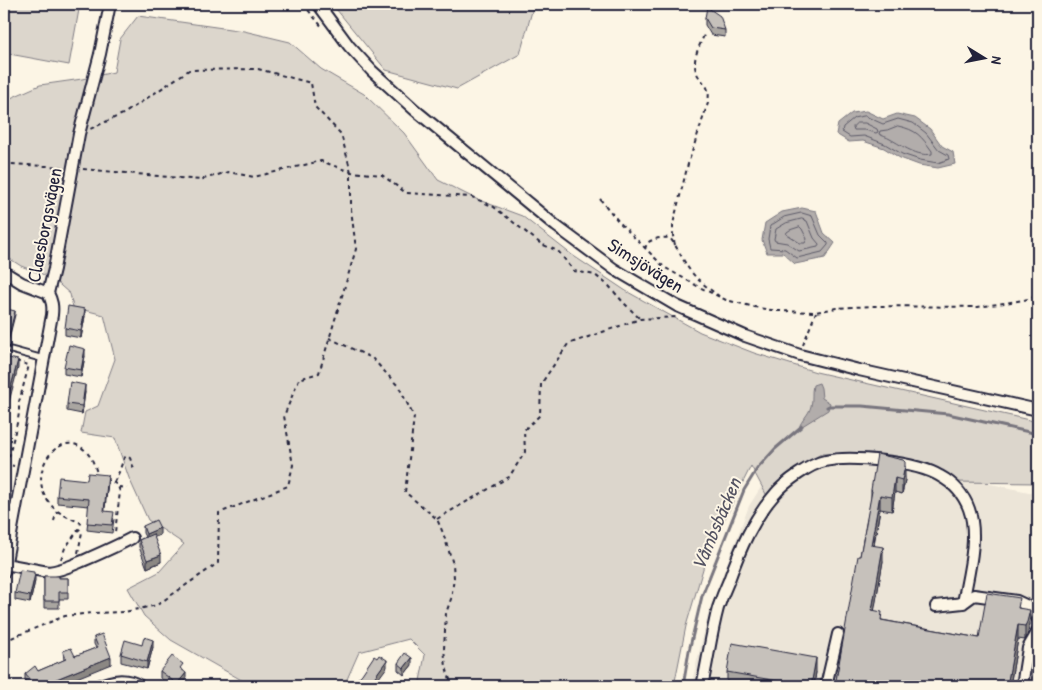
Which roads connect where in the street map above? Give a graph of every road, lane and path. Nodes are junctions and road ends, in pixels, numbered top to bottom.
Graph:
1 (110, 4) edge
2 (303, 4) edge
3 (318, 4) edge
4 (322, 28) dead end
5 (704, 35) dead end
6 (79, 134) junction
7 (4, 166) edge
8 (72, 168) junction
9 (352, 172) junction
10 (600, 199) dead end
11 (675, 245) junction
12 (645, 249) junction
13 (4, 272) edge
14 (48, 293) junction
15 (1038, 296) edge
16 (726, 300) junction
17 (816, 312) junction
18 (670, 313) dead end
19 (640, 319) junction
20 (329, 338) junction
21 (11, 350) dead end
22 (800, 355) junction
23 (12, 360) edge
24 (43, 362) junction
25 (29, 365) junction
26 (1038, 410) edge
27 (7, 464) dead end
28 (134, 469) dead end
29 (114, 482) junction
30 (119, 487) junction
31 (127, 488) dead end
32 (4, 507) edge
33 (16, 510) junction
34 (57, 510) junction
35 (437, 519) junction
36 (54, 521) dead end
37 (79, 529) junction
38 (115, 532) dead end
39 (132, 538) dead end
40 (78, 563) junction
41 (4, 568) edge
42 (56, 571) junction
43 (963, 603) junction
44 (936, 606) dead end
45 (1038, 619) edge
46 (1038, 631) edge
47 (838, 634) dead end
48 (4, 641) edge
49 (97, 686) edge
50 (140, 686) edge
51 (452, 686) edge
52 (702, 686) edge
53 (826, 686) edge
54 (1022, 686) edge

1 - 6 street, Claesborgsvägen
2 - 4 path
3 - 22 street, Simsjövägen
5 - 11 path
6 - 8 street, Claesborgsvägen
6 - 9 path
7 - 8 path
8 - 9 path
8 - 14 street, Claesborgsvägen
9 - 19 path
9 - 20 path
10 - 12 path
11 - 12 path
11 - 16 path
12 - 16 path
13 - 14 street
14 - 24 street, Claesborgsvägen
15 - 17 path
16 - 17 path
17 - 22 path
18 - 19 path
19 - 35 path
20 - 35 path
20 - 48 path
21 - 24 lane
22 - 26 street, Simsjövägen
23 - 25 path
24 - 25 path
24 - 33 street, Claesborgsvägen
25 - 27 path
28 - 29 path
29 - 30 path
29 - 34 path
30 - 31 path
30 - 38 path
32 - 33 lane
33 - 41 street, Claesborgsvägen
34 - 36 path
34 - 37 path
35 - 51 path
37 - 40 path
37 - 42 path
39 - 40 street
40 - 42 street
41 - 42 street
43 - 44 street
43 - 45 street
43 - 52 street
46 - 54 street
47 - 53 street
49 - 50 street

